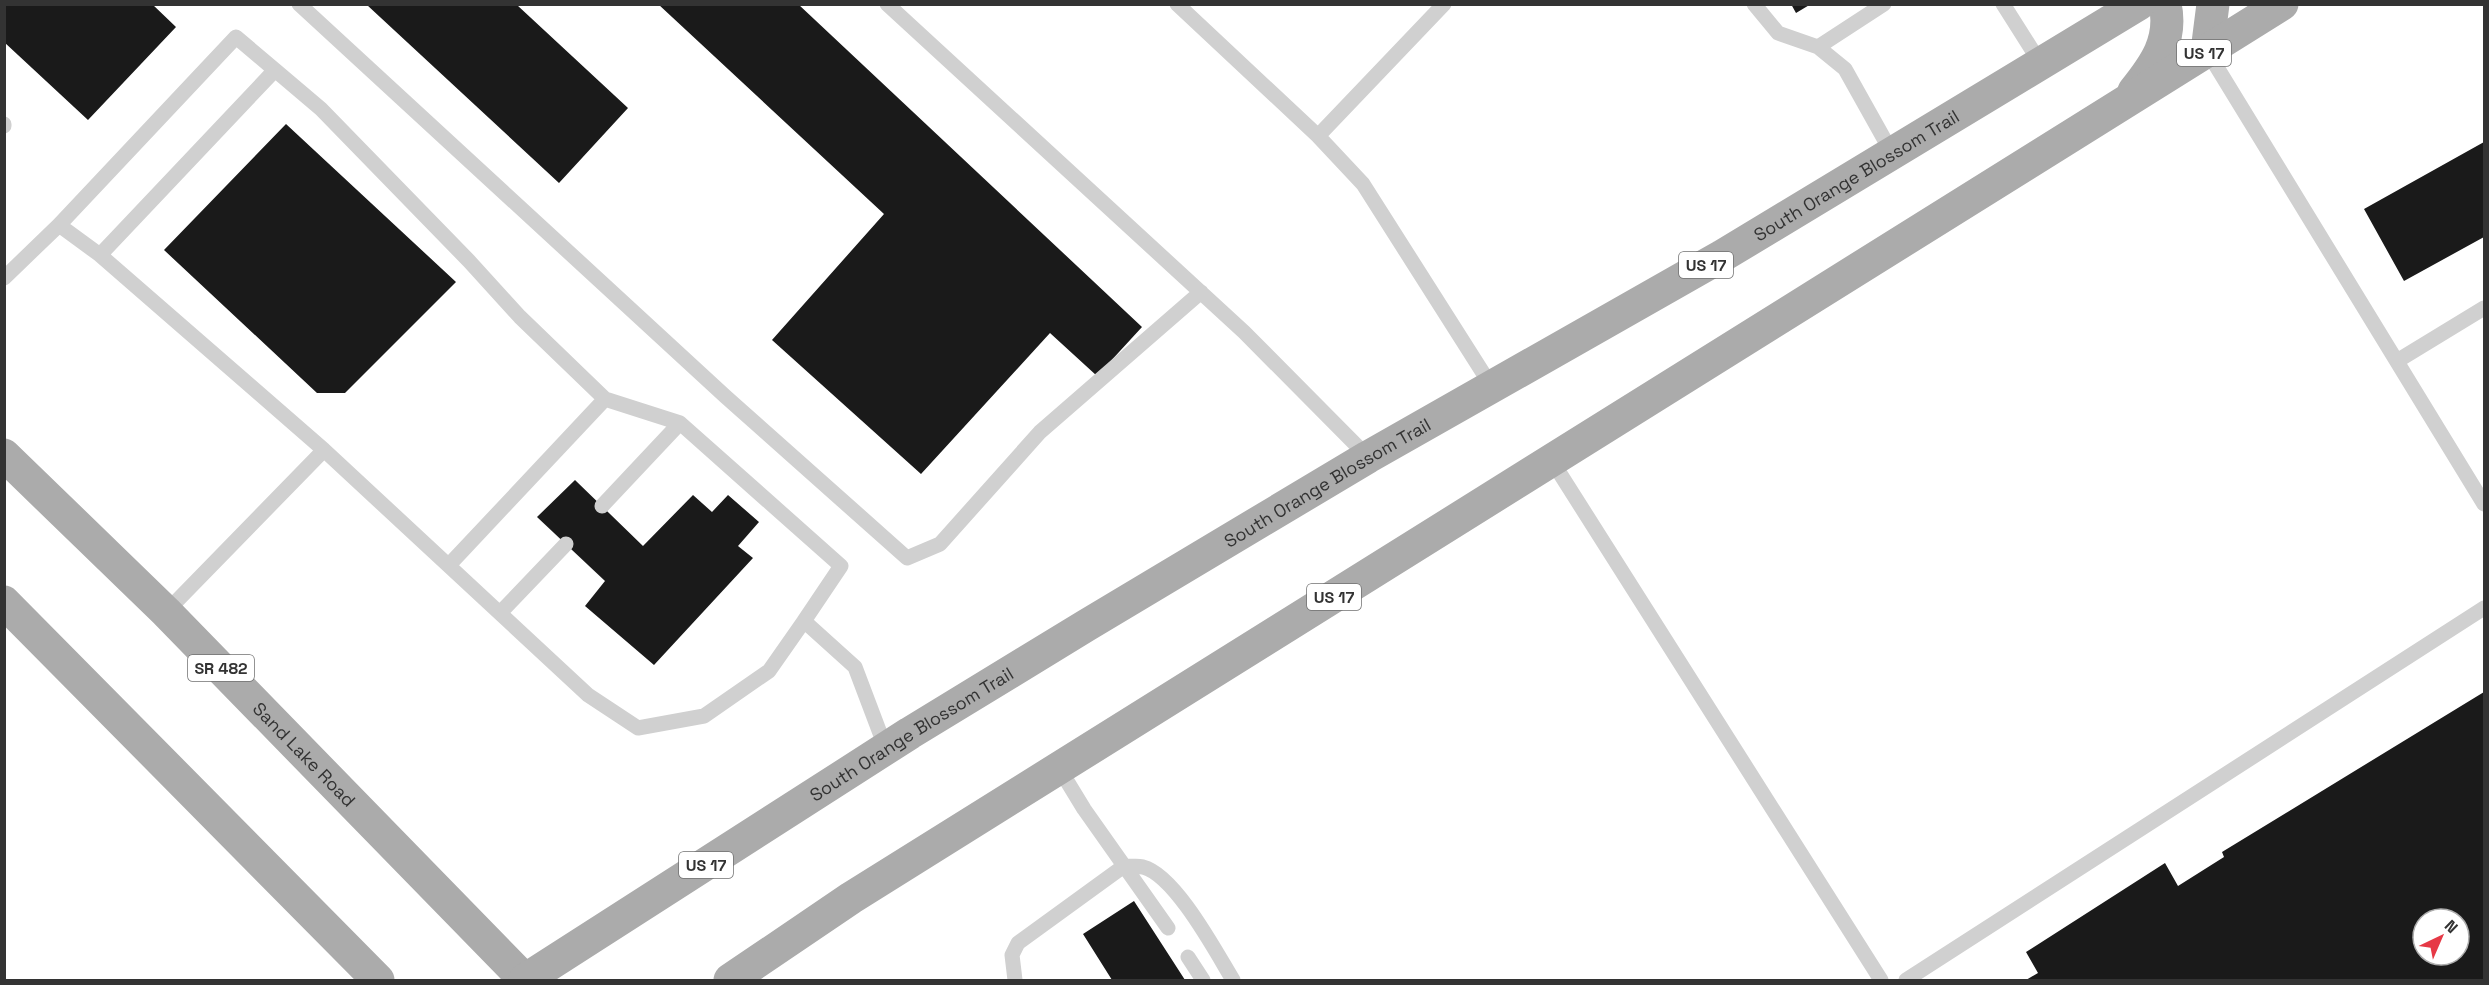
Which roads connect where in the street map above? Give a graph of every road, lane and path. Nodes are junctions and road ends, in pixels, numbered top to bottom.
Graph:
1 (299, 4) edge
2 (887, 4) edge
3 (1177, 4) edge
4 (1444, 4) edge
5 (1754, 4) edge
6 (1884, 4) edge
7 (2003, 4) edge
8 (2139, 4) edge
9 (2165, 4) edge
10 (2213, 4) edge
11 (2282, 4) edge
12 (1818, 47) junction
13 (2207, 51) junction
14 (2041, 64) junction
15 (275, 70) junction
16 (2126, 102) junction
17 (1318, 136) junction
18 (1892, 153) junction
19 (59, 225) junction
20 (100, 255) junction
21 (4, 278) edge
22 (1201, 292) junction
23 (2484, 308) edge
24 (2397, 361) junction
25 (1492, 387) junction
26 (605, 399) junction
27 (680, 423) junction
28 (324, 450) junction
29 (4, 455) edge
30 (1368, 457) junction
31 (1552, 462) junction
32 (2484, 504) edge
33 (602, 506) dead end
34 (566, 544) dead end
35 (449, 565) junction
36 (4, 602) edge
37 (2484, 608) edge
38 (166, 612) junction
39 (500, 613) junction
40 (804, 621) junction
41 (886, 749) junction
42 (1059, 768) junction
43 (1124, 866) junction
44 (1168, 928) dead end
45 (1188, 957) dead end
46 (378, 981) edge
47 (525, 981) edge
48 (730, 981) edge
49 (1015, 981) edge
50 (1203, 981) edge
51 (1233, 981) edge
52 (1881, 981) edge
53 (1906, 981) edge

1 - 22 lane
2 - 22 lane
3 - 17 lane
4 - 17 lane
5 - 12 lane
6 - 12 lane
7 - 14 lane
8 - 14 main road, South Orange Blossom Trail / US 17
9 - 16 main road
10 - 13 main road
11 - 13 main road, US 17
12 - 18 lane
13 - 16 main road, US 17
13 - 24 lane
14 - 18 main road, South Orange Blossom Trail / US 17
15 - 19 lane
15 - 20 lane
15 - 26 lane
16 - 31 main road, US 17
17 - 25 lane
18 - 25 main road, South Orange Blossom Trail / US 17
19 - 20 lane
19 - 21 lane
20 - 28 lane
22 - 30 lane
23 - 24 lane
24 - 32 lane
25 - 30 main road, South Orange Blossom Trail / US 17
26 - 27 lane
26 - 35 lane
27 - 33 lane
27 - 40 lane
28 - 35 lane
28 - 38 lane
29 - 38 main road, Sand Lake Road / SR 482
30 - 41 main road, South Orange Blossom Trail / US 17
31 - 42 main road, US 17
31 - 52 lane
34 - 39 lane
35 - 39 lane
36 - 46 main road
37 - 53 lane
38 - 47 main road, Sand Lake Road / SR 482
39 - 40 lane
40 - 41 lane
41 - 47 main road, South Orange Blossom Trail / US 17
42 - 43 lane
42 - 48 main road, US 17
43 - 44 lane
43 - 49 lane
43 - 51 lane
45 - 50 lane

